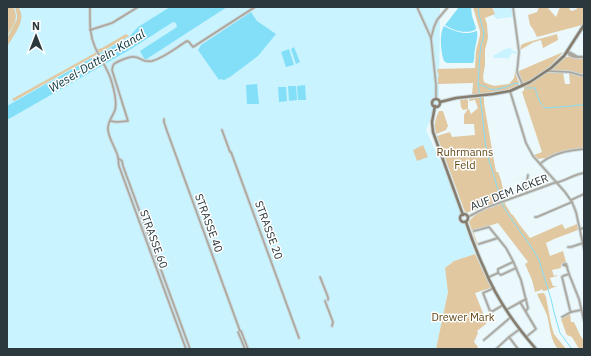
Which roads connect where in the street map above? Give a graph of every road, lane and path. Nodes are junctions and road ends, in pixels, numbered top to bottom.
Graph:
1 (90, 7) edge
2 (138, 7) edge
3 (255, 7) edge
4 (417, 7) edge
5 (448, 7) edge
6 (513, 7) edge
7 (584, 25) edge
8 (90, 30) junction
9 (431, 38) junction
10 (567, 51) junction
11 (570, 56) junction
12 (584, 57) edge
13 (561, 59) junction
14 (547, 71) junction
15 (584, 76) edge
16 (523, 86) junction
17 (510, 91) junction
18 (436, 99) junction
19 (440, 102) junction
20 (435, 106) junction
21 (164, 119) dead end
22 (110, 121) junction
23 (222, 130) dead end
24 (584, 149) edge
25 (118, 158) junction
26 (540, 164) junction
27 (584, 173) edge
28 (528, 175) dead end
29 (557, 183) junction
30 (527, 193) junction
31 (584, 194) edge
32 (571, 201) junction
33 (463, 215) junction
34 (468, 217) junction
35 (534, 217) dead end
36 (466, 222) junction
37 (584, 228) edge
38 (580, 229) junction
39 (474, 231) dead end
40 (498, 238) junction
41 (583, 243) junction
42 (479, 244) dead end
43 (568, 247) dead end
44 (584, 249) edge
45 (513, 262) junction
46 (567, 266) dead end
47 (516, 268) junction
48 (498, 273) junction
49 (569, 274) junction
50 (320, 277) dead end
51 (488, 277) junction
52 (494, 288) junction
53 (526, 299) junction
54 (520, 302) junction
55 (503, 305) junction
56 (584, 308) edge
57 (581, 309) junction
58 (506, 310) junction
59 (526, 311) junction
60 (571, 312) junction
61 (511, 317) junction
62 (562, 317) dead end
63 (584, 321) edge
64 (332, 326) dead end
65 (520, 329) junction
66 (240, 331) junction
67 (509, 337) junction
68 (526, 337) junction
69 (299, 338) dead end
70 (484, 340) dead end
71 (186, 349) edge
72 (190, 349) edge
73 (244, 349) edge
74 (248, 349) edge
75 (496, 349) edge
76 (518, 349) edge
77 (536, 349) edge

1 - 8 street
2 - 8 street
3 - 22 street
4 - 9 street
5 - 9 street
6 - 16 street
7 - 10 main road
8 - 22 street
9 - 18 street
10 - 11 street
10 - 12 street
10 - 13 main road
10 - 14 main road
11 - 12 street
11 - 13 street
13 - 14 main road
14 - 15 street
14 - 16 main road
16 - 17 main road
17 - 19 main road
17 - 26 street
18 - 19 main road
18 - 20 main road
19 - 20 main road
20 - 33 main road
21 - 66 street, STRASSE 40
22 - 25 street, STRASSE 60
23 - 69 street, STRASSE 20
24 - 26 street
25 - 71 street, STRASSE 60
25 - 72 street
26 - 29 street
27 - 29 street, AUF DEM ACKER
28 - 30 street
29 - 30 street, AUF DEM ACKER
29 - 32 street
30 - 34 street, AUF DEM ACKER
31 - 32 street
32 - 35 street
32 - 38 street
33 - 34 main road
33 - 36 main road
34 - 36 main road
36 - 51 main road
37 - 38 street
38 - 41 street
39 - 40 street
40 - 42 street
40 - 45 street
41 - 43 street
41 - 44 street
45 - 47 street
45 - 48 street
46 - 49 street
47 - 48 street
47 - 53 street
48 - 51 street
49 - 57 street
49 - 60 street
50 - 64 street
51 - 52 main road
52 - 55 main road
52 - 55 street
53 - 54 street
53 - 59 street
54 - 58 street
54 - 59 street
55 - 58 main road
56 - 57 street
57 - 60 street
57 - 63 street
58 - 61 main road
59 - 68 street
60 - 62 street
61 - 65 main road
61 - 70 street
65 - 67 street
65 - 68 main road
66 - 73 street, STRASSE 40
66 - 74 street
67 - 75 street
67 - 76 street
68 - 77 main road

